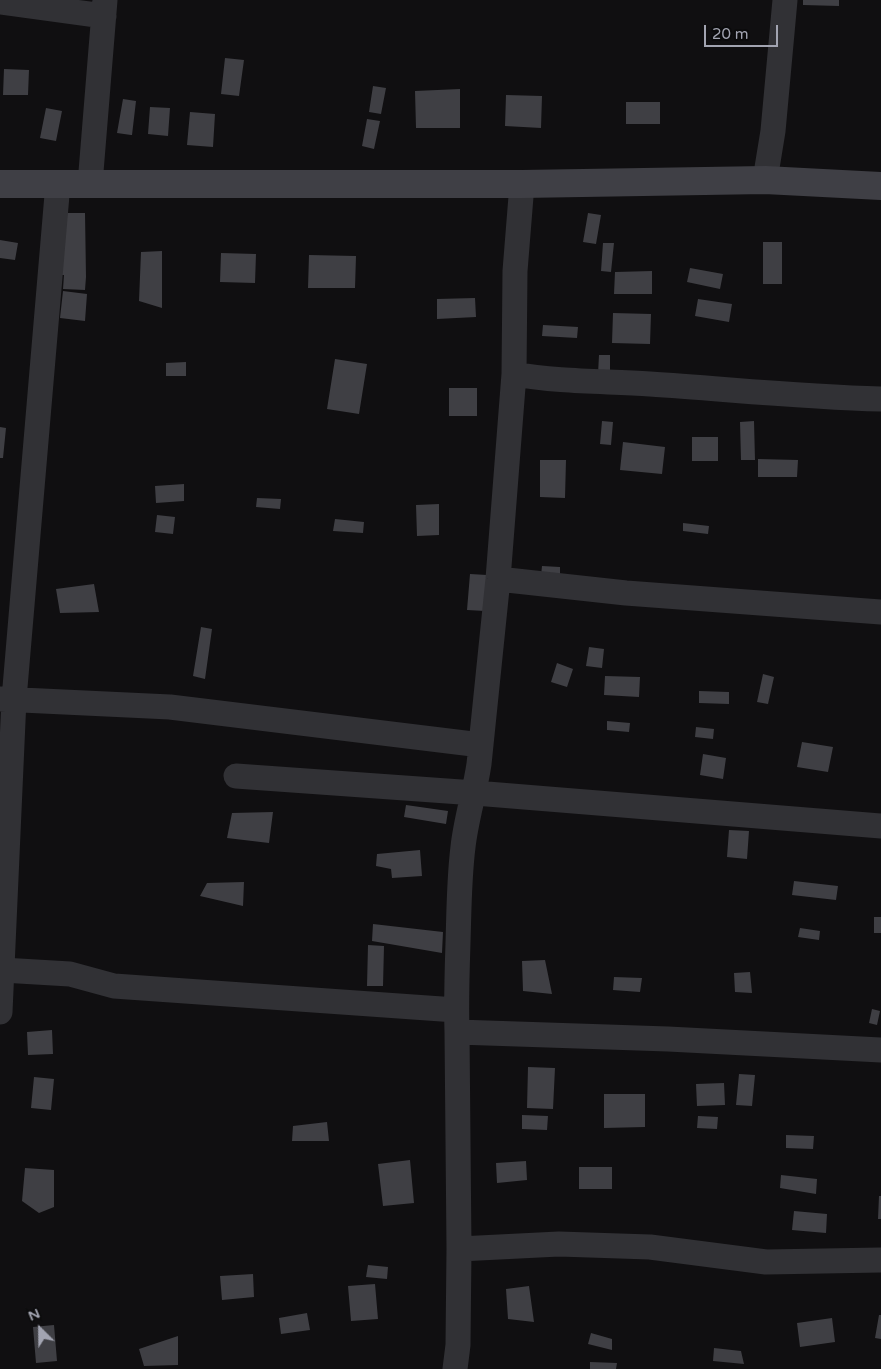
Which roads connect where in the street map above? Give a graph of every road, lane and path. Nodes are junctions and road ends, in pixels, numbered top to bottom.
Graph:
1 (785, 0) edge
2 (0, 2) edge
3 (104, 8) edge
4 (765, 180) junction
5 (58, 183) junction
6 (0, 184) edge
7 (90, 184) junction
8 (522, 184) junction
9 (881, 186) edge
10 (514, 374) junction
11 (881, 399) edge
12 (498, 579) junction
13 (881, 612) edge
14 (7, 699) edge
15 (481, 744) junction
16 (236, 776) dead end
17 (475, 793) junction
18 (881, 826) edge
19 (2, 970) junction
20 (0, 1012) edge
21 (457, 1021) junction
22 (881, 1050) edge
23 (459, 1249) junction
24 (881, 1260) edge
25 (455, 1369) edge

1 - 4 street
2 - 3 street
3 - 7 street
4 - 8 main road
4 - 9 main road
5 - 6 main road
5 - 7 main road
5 - 14 street
7 - 8 main road
8 - 10 street
10 - 11 street
10 - 12 street
12 - 13 street
12 - 15 street
14 - 15 street
14 - 19 street
15 - 17 street
16 - 17 street
17 - 18 street
17 - 21 street
19 - 20 street
19 - 21 street
21 - 22 street
21 - 23 street
23 - 24 street
23 - 25 street

